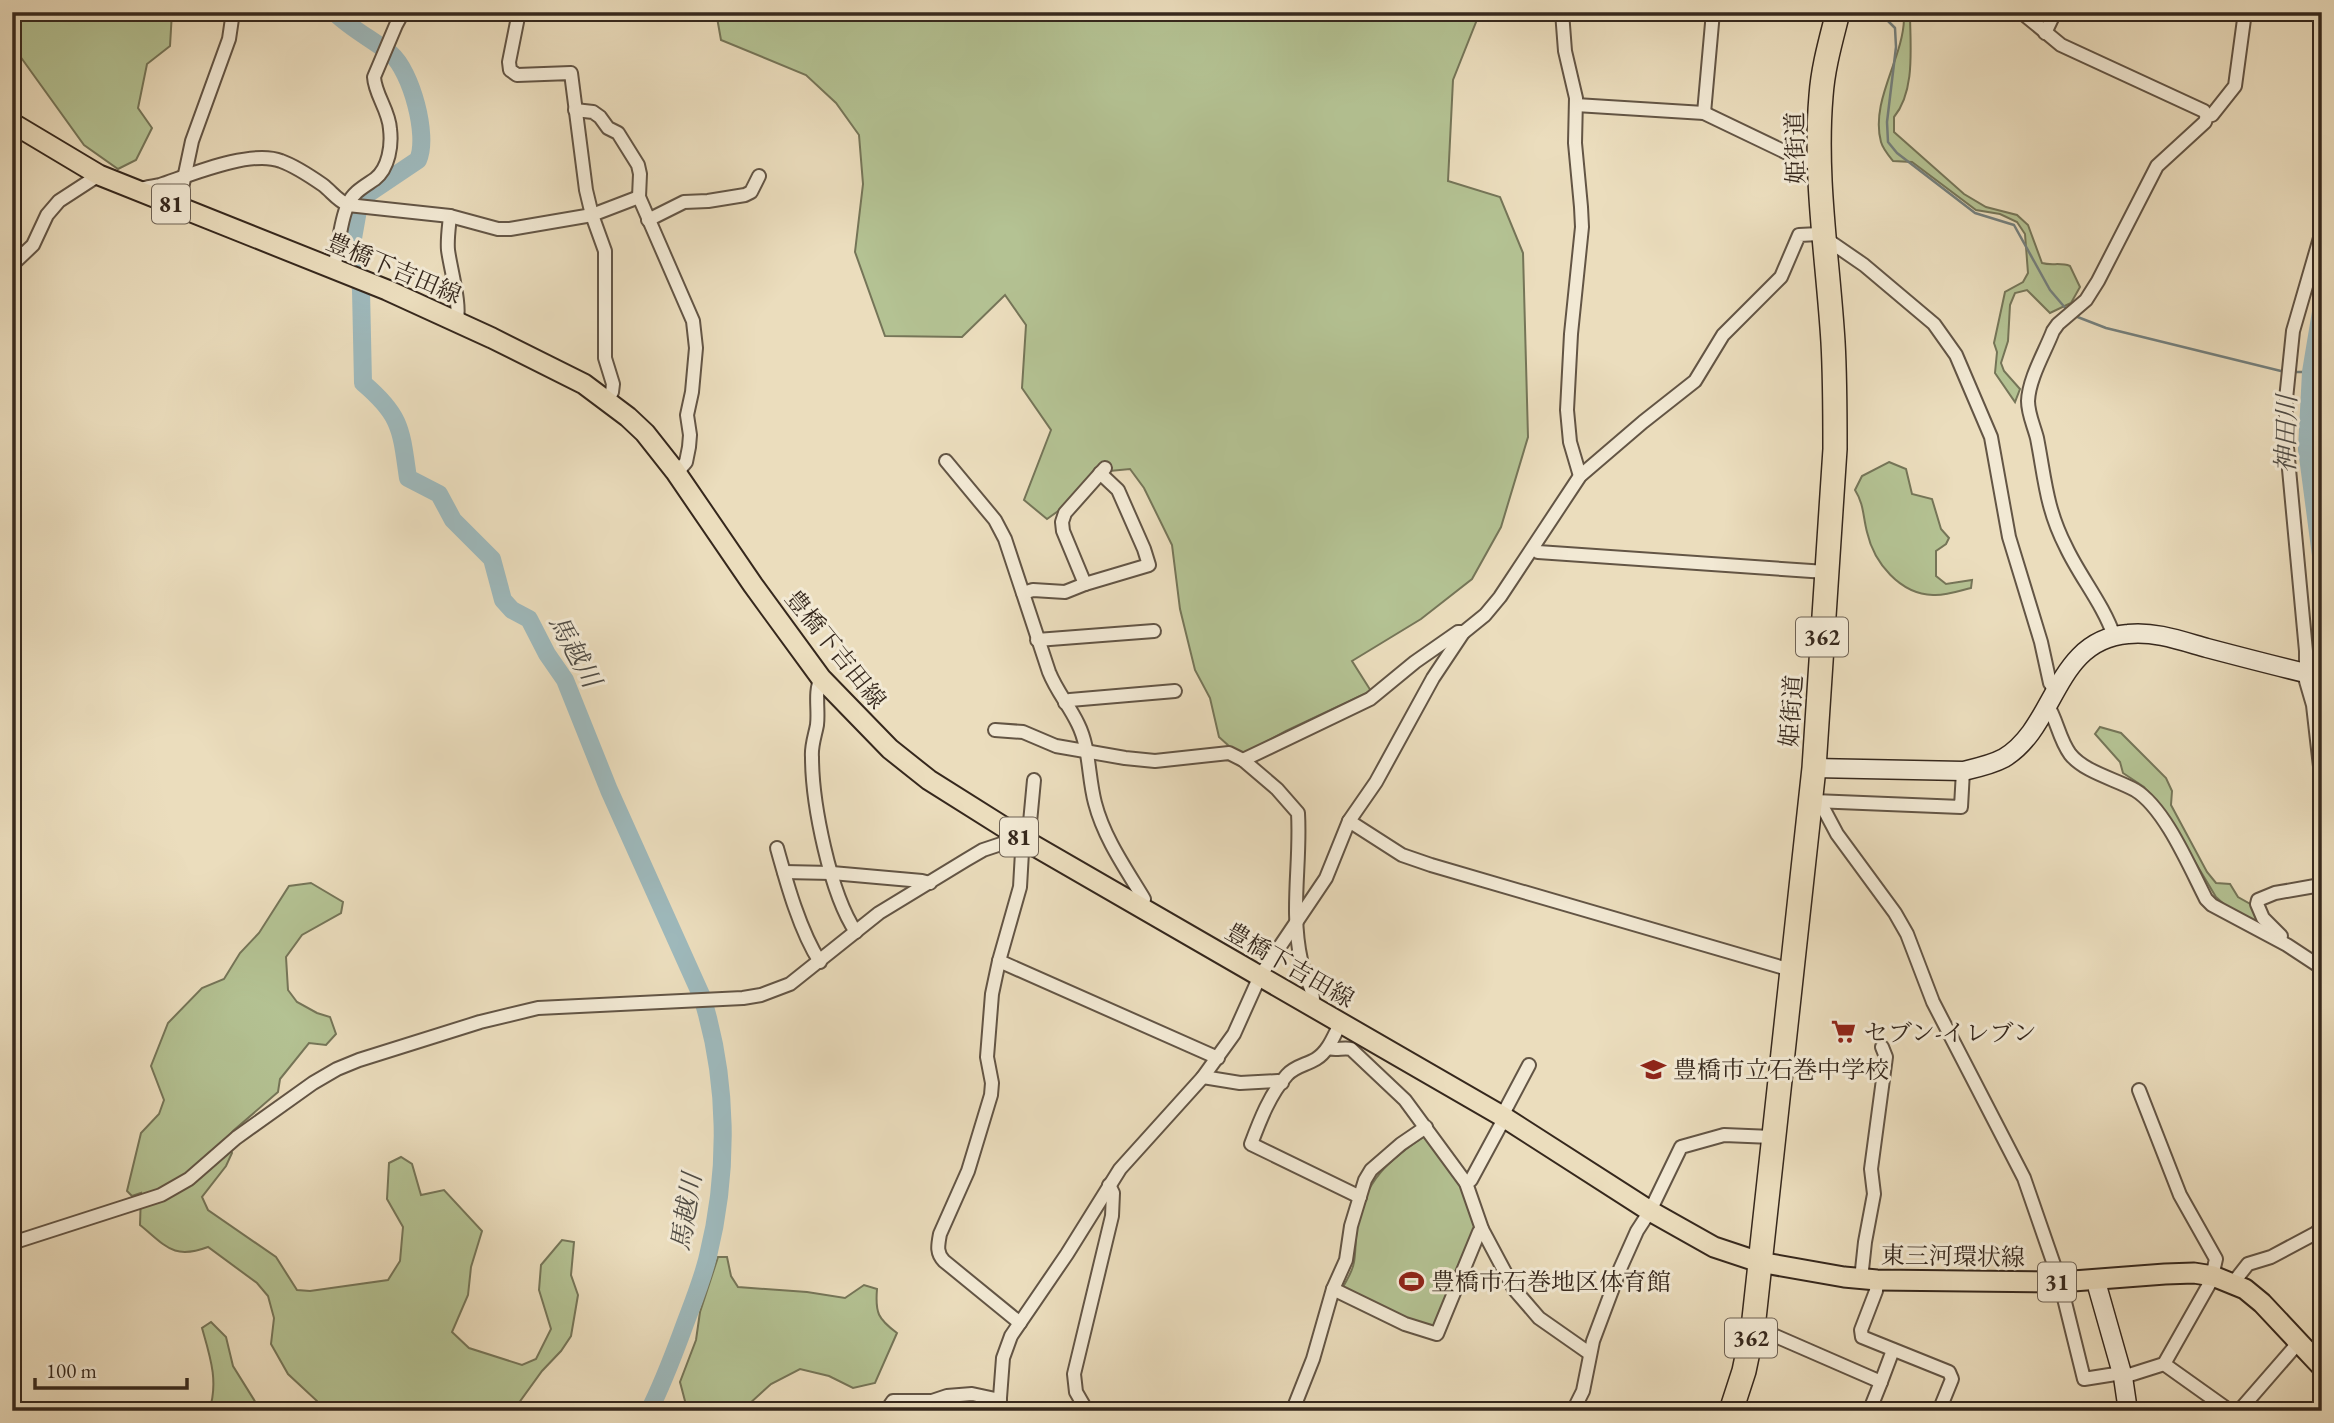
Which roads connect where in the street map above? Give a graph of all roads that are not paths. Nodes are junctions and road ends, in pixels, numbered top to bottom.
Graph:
1 (233, 12) edge
2 (403, 12) edge
3 (519, 12) edge
4 (1562, 12) edge
5 (1713, 12) edge
6 (1838, 12) edge
7 (2021, 12) edge
8 (2056, 12) edge
9 (2245, 12) edge
10 (2045, 33) junction
11 (1576, 105) junction
12 (575, 110) junction
13 (1704, 113) junction
14 (2207, 116) junction
15 (12, 123) edge
16 (1819, 164) junction
17 (99, 175) junction
18 (184, 176) junction
19 (759, 176) dead end
20 (139, 192) junction
21 (639, 197) junction
22 (355, 206) junction
23 (178, 207) junction
24 (592, 215) junction
25 (450, 216) junction
26 (648, 220) junction
27 (2322, 231) edge
28 (1824, 239) junction
29 (12, 265) edge
30 (336, 269) junction
31 (456, 322) junction
32 (607, 400) junction
33 (946, 461) dead end
34 (675, 471) junction
35 (1580, 476) junction
36 (1534, 548) junction
37 (1826, 572) junction
38 (1085, 584) junction
39 (1023, 593) junction
40 (1154, 631) dead end
41 (1464, 632) junction
42 (2114, 636) junction
43 (1037, 640) junction
44 (2314, 675) edge
45 (821, 678) junction
46 (1175, 691) dead end
47 (2051, 697) junction
48 (1065, 703) junction
49 (995, 730) dead end
50 (1086, 753) junction
51 (1243, 760) junction
52 (1814, 768) junction
53 (1963, 771) junction
54 (1034, 780) dead end
55 (2322, 784) edge
56 (1815, 801) junction
57 (1349, 821) junction
58 (1022, 838) junction
59 (778, 848) dead end
60 (784, 872) junction
61 (832, 873) junction
62 (2322, 882) edge
63 (930, 883) junction
64 (1141, 908) junction
65 (1295, 925) junction
66 (856, 932) junction
67 (2287, 945) junction
68 (999, 961) junction
69 (820, 962) junction
70 (2322, 968) edge
71 (1791, 970) junction
72 (1259, 976) junction
73 (1313, 1006) junction
74 (1341, 1022) junction
75 (1882, 1047) dead end
76 (1328, 1048) junction
77 (1218, 1058) junction
78 (1529, 1065) dead end
79 (1203, 1077) junction
80 (1282, 1083) junction
81 (2139, 1090) dead end
82 (1503, 1116) junction
83 (1426, 1127) junction
84 (1772, 1137) junction
85 (1466, 1183) junction
86 (1109, 1185) junction
87 (1360, 1197) junction
88 (1650, 1211) junction
89 (2322, 1227) edge
90 (1482, 1229) junction
91 (12, 1243) edge
92 (1759, 1262) junction
93 (2213, 1276) junction
94 (2097, 1279) junction
95 (1869, 1280) junction
96 (2060, 1282) junction
97 (2233, 1283) junction
98 (1333, 1289) junction
99 (1020, 1323) junction
100 (1753, 1328) junction
101 (2299, 1342) junction
102 (1893, 1350) junction
103 (1590, 1353) junction
104 (2164, 1364) junction
105 (2322, 1367) edge
106 (2122, 1375) junction
107 (1881, 1382) junction
108 (999, 1405) edge
109 (886, 1411) edge
110 (1087, 1411) edge
111 (1289, 1411) edge
112 (1573, 1411) edge
113 (1731, 1411) edge
114 (1874, 1411) edge
115 (1939, 1411) edge
116 (2128, 1411) edge
117 (2230, 1411) edge
118 (2239, 1411) edge

1 - 18 street
2 - 22 street
3 - 12 street
4 - 11 street
5 - 13 street
6 - 16 highway, 姫街道 / 362
7 - 10 street
8 - 10 street
9 - 14 street
10 - 14 street
11 - 13 street
11 - 35 street
12 - 21 street
12 - 24 street
13 - 16 street
14 - 42 street
15 - 17 main road, 豊橋下吉田線 / 81
16 - 28 highway, 姫街道 / 362
17 - 20 main road, 豊橋下吉田線 / 81
17 - 29 street
18 - 20 street
18 - 22 street
18 - 23 street
19 - 26 street
20 - 23 main road, 豊橋下吉田線 / 81
21 - 24 street
21 - 26 street
22 - 25 street
22 - 30 street
23 - 30 main road, 豊橋下吉田線 / 81
24 - 25 street
24 - 32 street
25 - 31 street
26 - 34 street
27 - 44 street
28 - 35 street
28 - 37 highway, 姫街道 / 362
28 - 47 street
30 - 31 main road, 豊橋下吉田線 / 81
31 - 32 main road, 豊橋下吉田線 / 81
32 - 34 main road, 豊橋下吉田線 / 81
33 - 39 street
34 - 45 main road, 豊橋下吉田線 / 81
35 - 36 street
36 - 37 street
36 - 41 street
37 - 52 highway, 姫街道 / 362
38 - 38 street
38 - 39 street
39 - 43 street
40 - 43 street
41 - 51 street
41 - 57 street
42 - 44 street
42 - 47 street
43 - 48 street
44 - 55 street
45 - 58 main road, 豊橋下吉田線 / 81
45 - 61 street
46 - 48 street
47 - 53 street
47 - 67 street
48 - 50 street
49 - 50 street
50 - 51 street
50 - 64 street
51 - 65 street
52 - 53 street
52 - 56 highway, 姫街道 / 362
53 - 56 street
54 - 58 street
56 - 71 highway, 姫街道 / 362
56 - 96 street
57 - 65 street
57 - 71 street
58 - 63 street
58 - 64 main road, 豊橋下吉田線 / 81
58 - 68 street
59 - 60 street
60 - 61 street
60 - 69 street
61 - 63 street
61 - 66 street
62 - 67 street
63 - 66 street
64 - 72 main road, 豊橋下吉田線 / 81
65 - 72 street
65 - 73 street
66 - 69 street
67 - 70 street
68 - 77 street
68 - 99 street
69 - 91 street
71 - 84 highway, 姫街道 / 362
72 - 73 main road, 豊橋下吉田線 / 81
72 - 77 street
73 - 74 main road, 豊橋下吉田線 / 81
74 - 76 street
74 - 82 main road, 豊橋下吉田線 / 81
75 - 95 street
76 - 80 street
76 - 83 street
77 - 79 street
78 - 82 street
79 - 80 street
79 - 86 street
80 - 87 street
81 - 93 street
82 - 85 street
82 - 88 main road, 豊橋下吉田線 / 81
83 - 85 street
83 - 87 street
84 - 88 street
84 - 92 highway, 姫街道 / 362
85 - 90 street
86 - 99 street
86 - 110 street
87 - 98 street
88 - 92 main road, 豊橋下吉田線 / 81
88 - 103 street
89 - 97 street
90 - 98 street
90 - 103 street
92 - 95 main road, 東三河環状線 / 31
92 - 100 highway, 姫街道 / 362
93 - 94 main road, 東三河環状線 / 31
93 - 97 main road, 東三河環状線 / 31
93 - 104 street
94 - 96 main road, 東三河環状線 / 31
94 - 106 street
95 - 96 main road, 東三河環状線 / 31
95 - 102 street
96 - 106 street
97 - 101 main road, 東三河環状線 / 31
98 - 111 street
99 - 108 street
100 - 107 street
100 - 113 highway, 姫街道 / 362
101 - 105 main road, 東三河環状線 / 31
101 - 118 street
102 - 107 street
102 - 115 street
103 - 112 street
104 - 106 street
104 - 117 street
106 - 116 street
107 - 114 street
108 - 109 street

